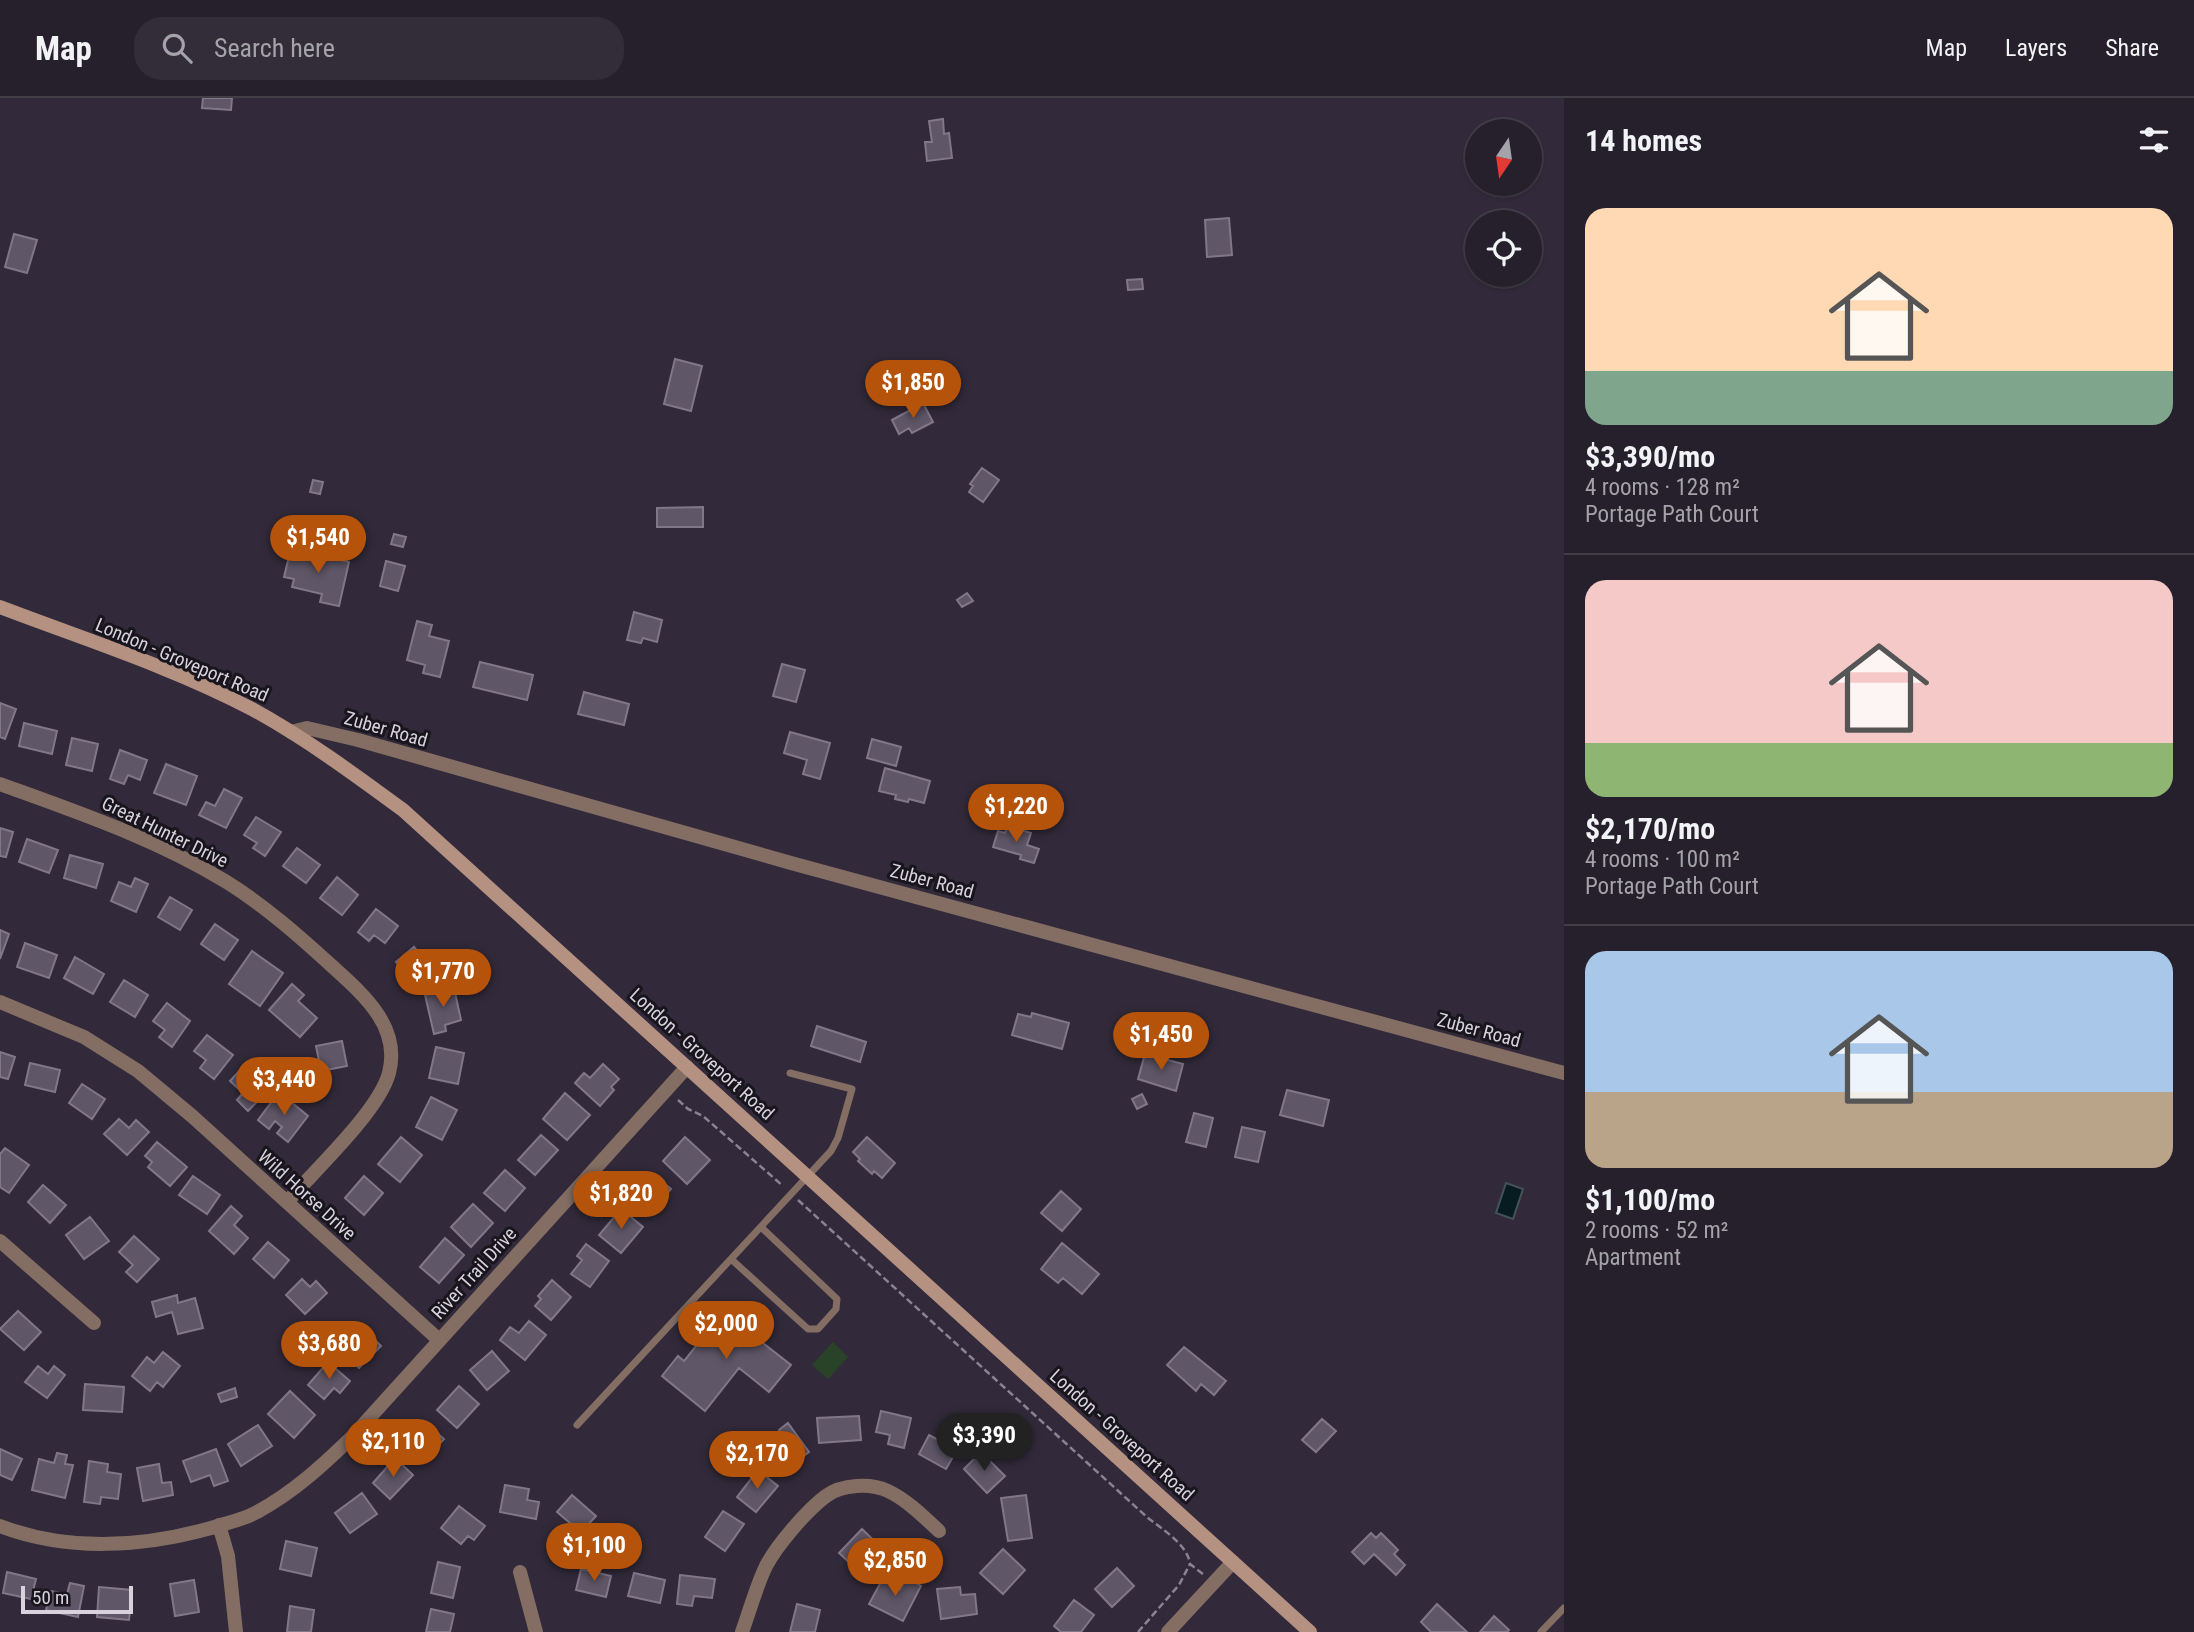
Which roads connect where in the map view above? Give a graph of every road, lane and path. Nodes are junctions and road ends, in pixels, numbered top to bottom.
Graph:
1 (0, 607) edge
2 (291, 732) junction
3 (0, 783) edge
4 (0, 1002) edge
5 (687, 1067) junction
6 (790, 1073) dead end
7 (1564, 1073) edge
8 (667, 1090) junction
9 (807, 1176) junction
10 (791, 1194) junction
11 (286, 1202) junction
12 (761, 1227) junction
13 (0, 1241) edge
14 (731, 1259) junction
15 (94, 1323) dead end
16 (439, 1340) junction
17 (577, 1425) dead end
18 (219, 1525) junction
19 (0, 1526) edge
20 (939, 1531) dead end
21 (1233, 1562) junction
22 (520, 1572) dead end
23 (1564, 1608) edge
24 (236, 1632) edge
25 (536, 1632) edge
26 (742, 1632) edge
27 (1138, 1632) edge
28 (1168, 1632) edge
29 (1310, 1632) edge
30 (1541, 1632) edge

1 - 2 main road, London - Groveport Road
2 - 5 main road, London - Groveport Road
2 - 7 street, Zuber Road
3 - 11 street, Great Hunter Drive
4 - 11 street, Wild Horse Drive
5 - 8 street, River Trail Drive
5 - 9 main road, London - Groveport Road
6 - 9 lane
8 - 10 path
8 - 16 street, River Trail Drive
9 - 10 lane
9 - 21 main road, London - Groveport Road
10 - 12 lane
10 - 27 path
11 - 16 street, Wild Horse Drive
12 - 14 lane
12 - 14 lane
13 - 15 street
14 - 17 lane
16 - 18 street, River Trail Drive
18 - 19 street, River Trail Drive
18 - 24 street
20 - 26 street
21 - 28 street
21 - 29 main road, London - Groveport Road
22 - 25 street
23 - 30 lane

